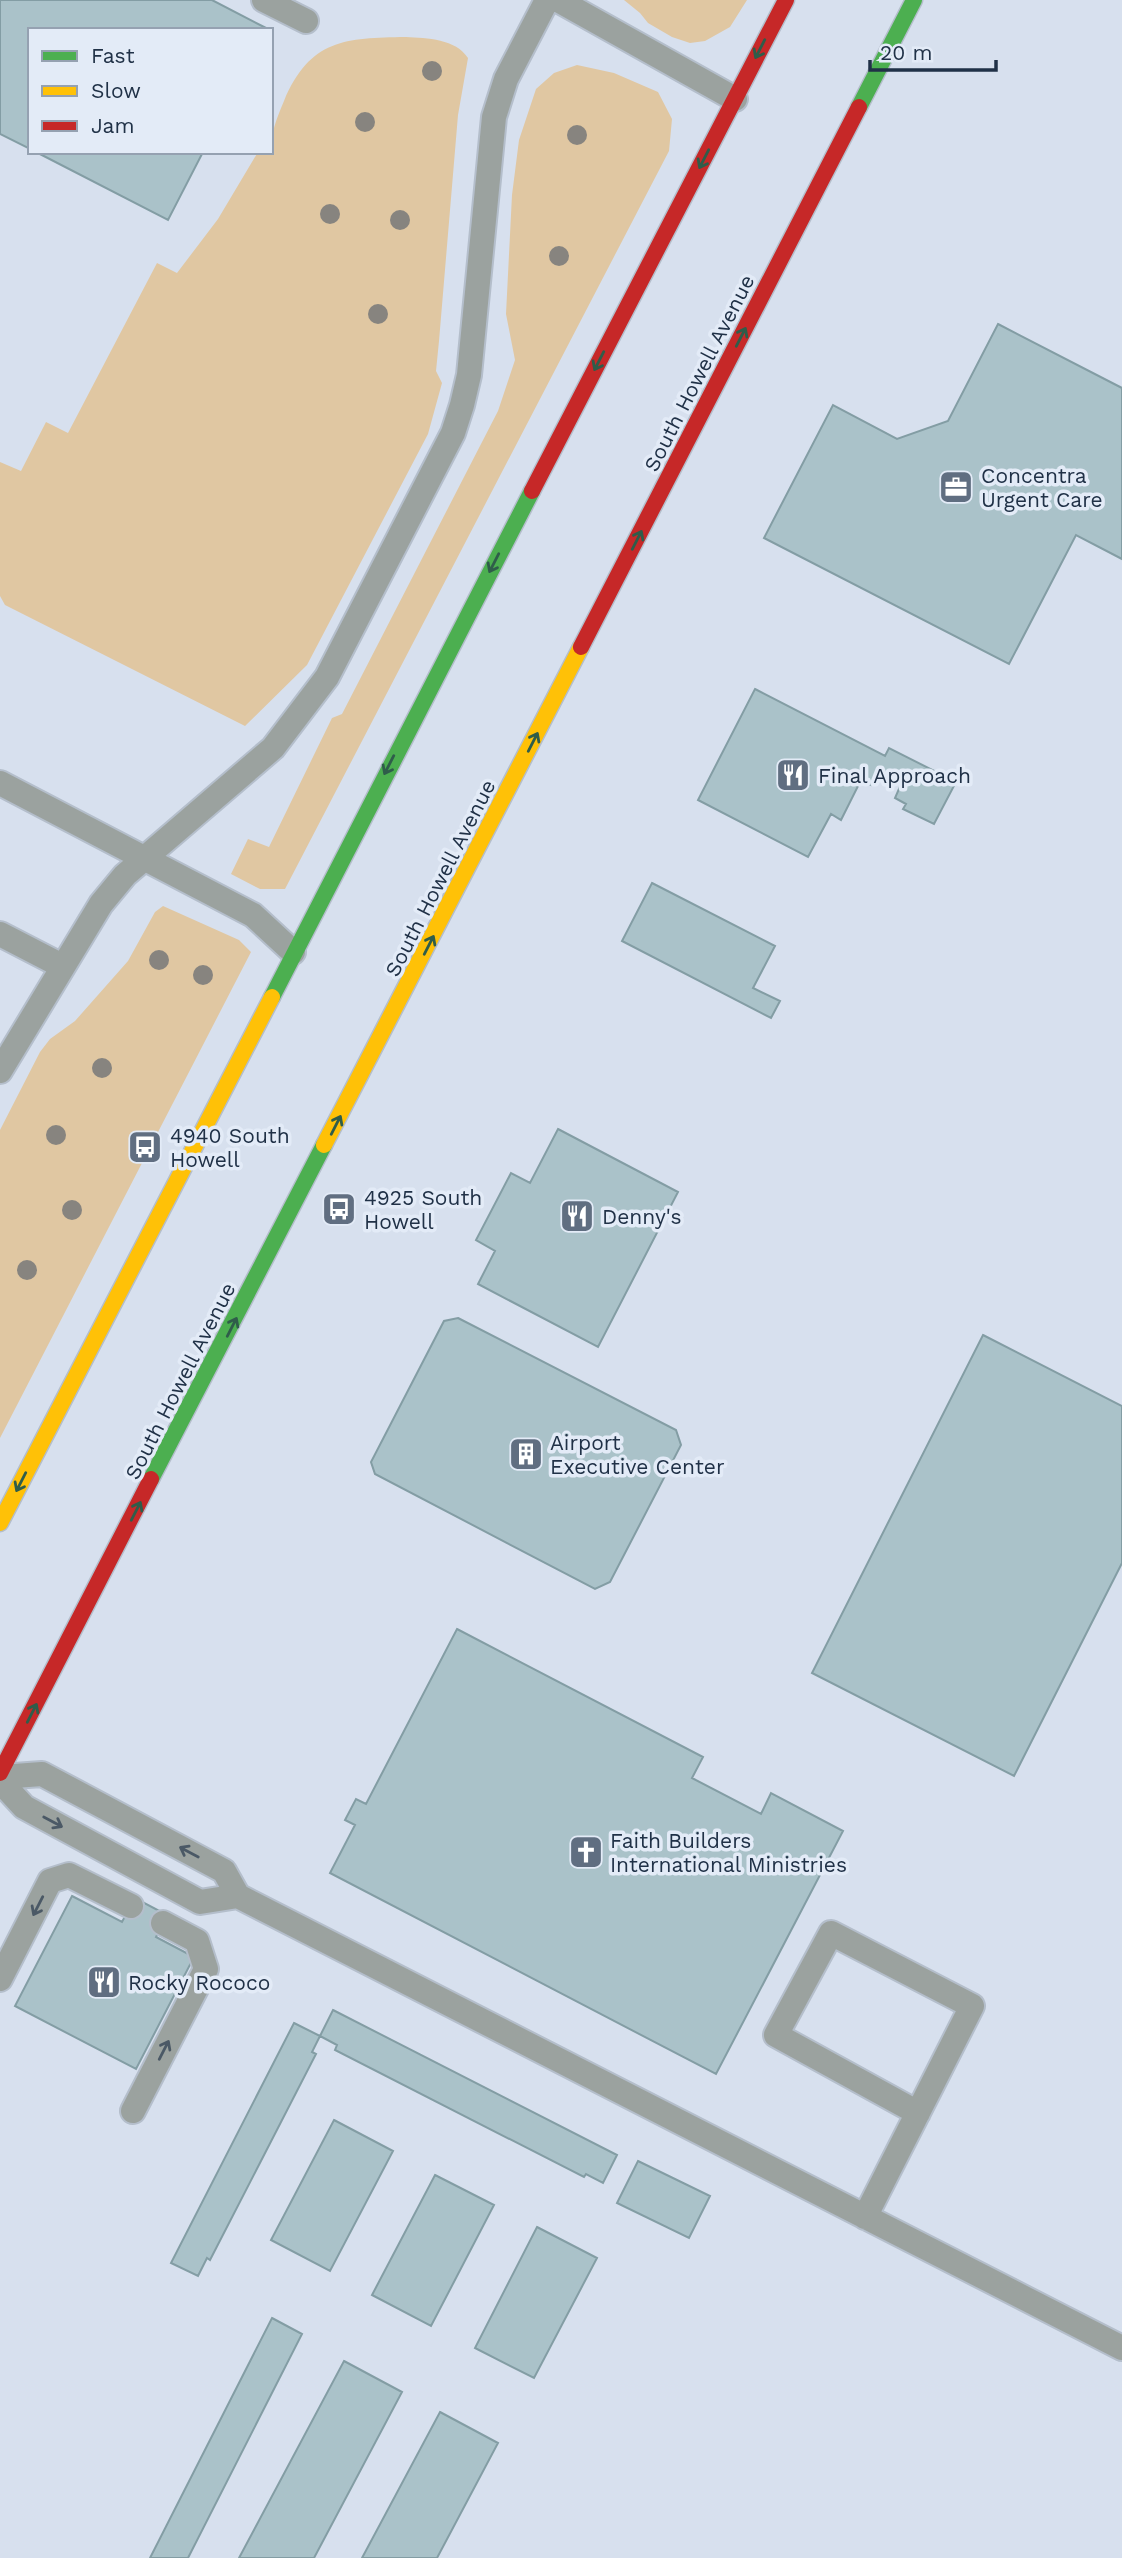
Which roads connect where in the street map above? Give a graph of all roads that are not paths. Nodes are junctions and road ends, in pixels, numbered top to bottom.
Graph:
1 (264, 0) edge
2 (547, 0) edge
3 (558, 0) edge
4 (786, 0) edge
5 (914, 0) edge
6 (306, 21) dead end
7 (735, 99) junction
8 (0, 783) edge
9 (143, 857) junction
10 (0, 934) edge
11 (293, 952) junction
12 (62, 966) junction
13 (0, 1071) edge
14 (0, 1523) edge
15 (0, 1777) edge
16 (238, 1896) junction
17 (131, 1906) dead end
18 (163, 1923) dead end
19 (0, 1979) edge
20 (134, 2111) dead end
21 (918, 2113) junction
22 (865, 2217) junction
23 (1122, 2348) edge

1 - 6 lane
2 - 9 lane
3 - 7 lane
4 -> 7 main road
15 -> 5 main road, South Howell Avenue
7 -> 11 main road
8 - 9 lane
9 - 11 lane
9 - 12 lane
10 - 12 lane
11 -> 14 main road
12 - 13 lane
15 -> 16 lane
16 -> 15 lane
16 - 22 lane
17 -> 19 lane
20 -> 18 lane
21 - 21 lane
21 - 22 lane
22 - 23 lane

